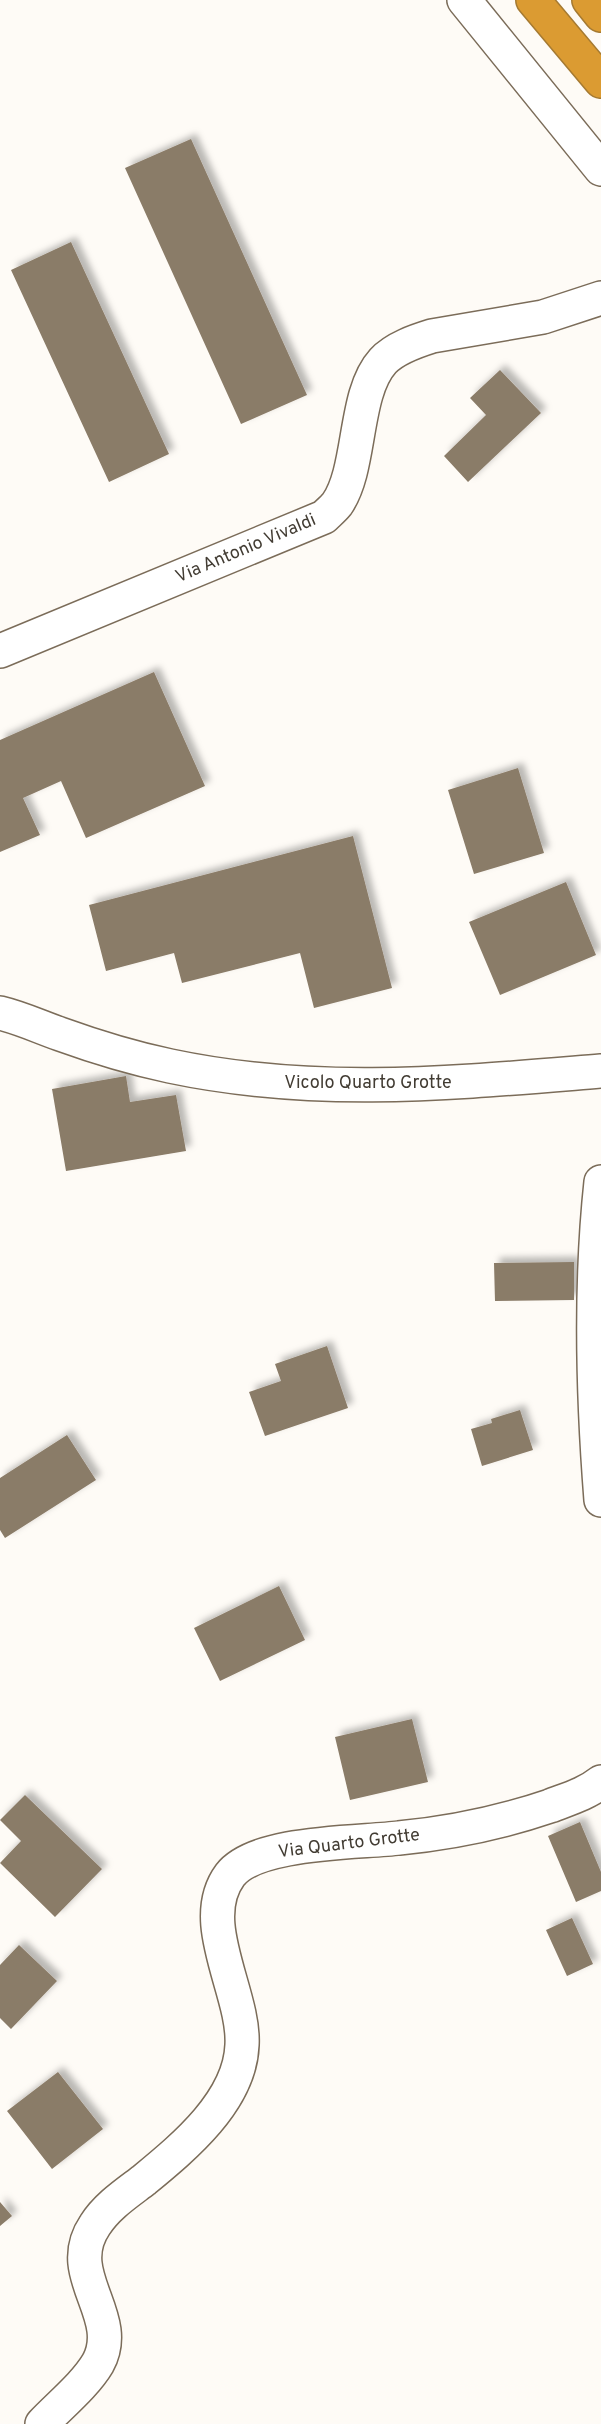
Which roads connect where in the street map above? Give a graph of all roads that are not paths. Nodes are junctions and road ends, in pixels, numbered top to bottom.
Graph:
1 (464, 0) edge
2 (533, 0) edge
3 (589, 0) edge
4 (595, 0) edge
5 (601, 9) edge
6 (601, 15) edge
7 (601, 81) edge
8 (601, 169) edge
9 (601, 298) edge
10 (0, 651) edge
11 (0, 1013) edge
12 (601, 1071) edge
13 (601, 1182) edge
14 (601, 1500) edge
15 (601, 1782) edge
16 (42, 2424) edge

1 - 8 street
2 - 7 highway
3 - 6 highway
4 - 5 highway
9 - 10 street, Via Antonio Vivaldi
11 - 12 street, Vicolo Quarto Grotte
13 - 14 street
15 - 16 street, Via Quarto Grotte

